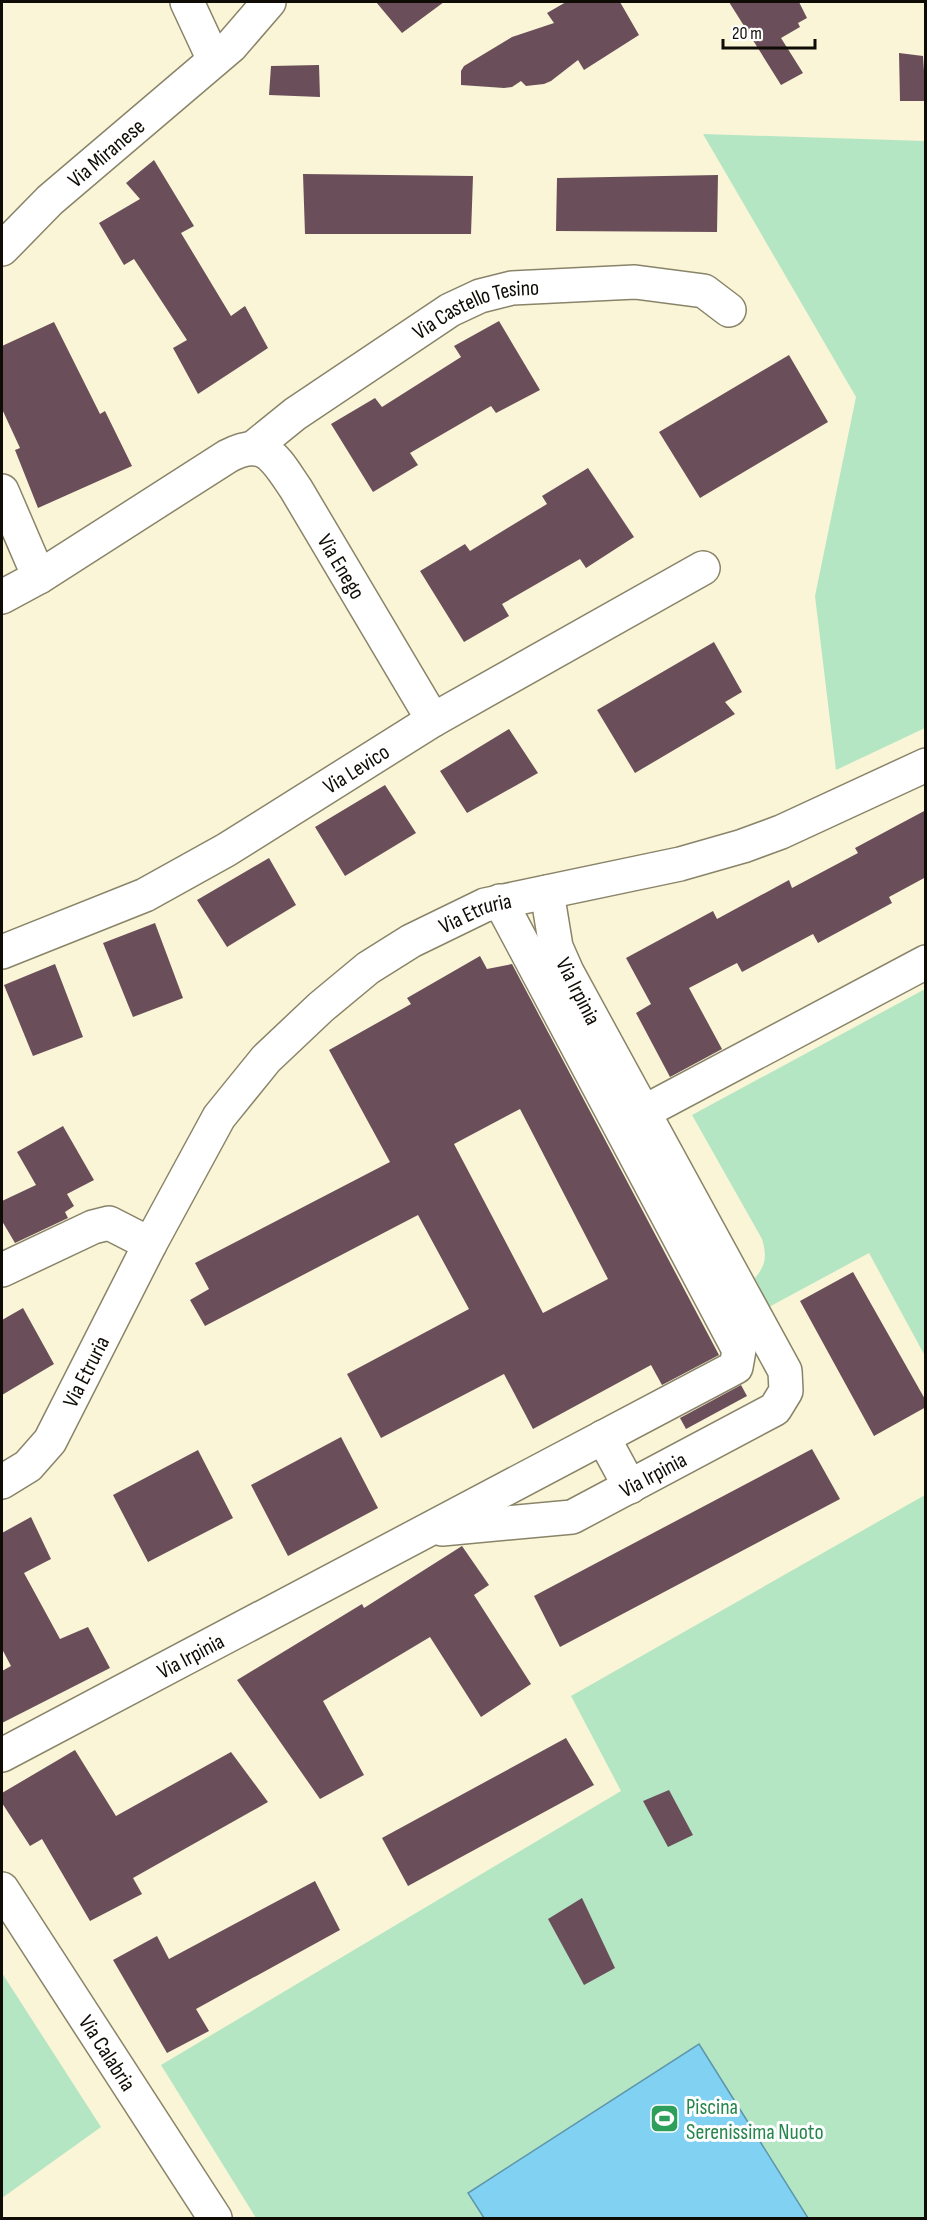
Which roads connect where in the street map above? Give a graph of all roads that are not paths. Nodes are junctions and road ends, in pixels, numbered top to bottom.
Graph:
1 (187, 2) edge
2 (263, 2) edge
3 (269, 2) edge
4 (210, 53) junction
5 (2, 224) edge
6 (2, 249) edge
7 (729, 310) dead end
8 (240, 452) junction
9 (2, 491) edge
10 (703, 568) dead end
11 (39, 577) junction
12 (2, 597) edge
13 (433, 720) junction
14 (926, 765) edge
15 (548, 892) junction
16 (501, 901) junction
17 (2, 952) edge
18 (926, 962) edge
19 (644, 1112) junction
20 (661, 1176) junction
21 (150, 1244) junction
22 (2, 1270) edge
23 (603, 1437) junction
24 (2, 1482) edge
25 (630, 1487) junction
26 (427, 1530) junction
27 (2, 1755) edge
28 (2, 1888) edge
29 (215, 2218) edge

1 - 4 street
2 - 4 street, Via Miranese
3 - 4 street, Via Miranese
4 - 5 street, Via Miranese
4 - 6 street, Via Miranese
7 - 8 street, Via Castello Tesino
8 - 11 street, Via Castello Tesino
8 - 13 street, Via Enego
9 - 11 street
10 - 13 street, Via Levico
11 - 12 street, Via Castello Tesino
13 - 17 street, Via Levico
14 - 15 street, Via Etruria
15 - 16 street, Via Etruria
15 - 19 street, Via Irpinia
16 - 20 street
16 - 21 street, Via Etruria
18 - 19 street
19 - 20 street, Via Irpinia
20 - 23 street
20 - 25 street, Via Irpinia
21 - 22 street
21 - 24 street, Via Etruria
23 - 25 street
23 - 26 street
25 - 26 street, Via Irpinia
26 - 27 street, Via Irpinia
28 - 29 street, Via Calabria

